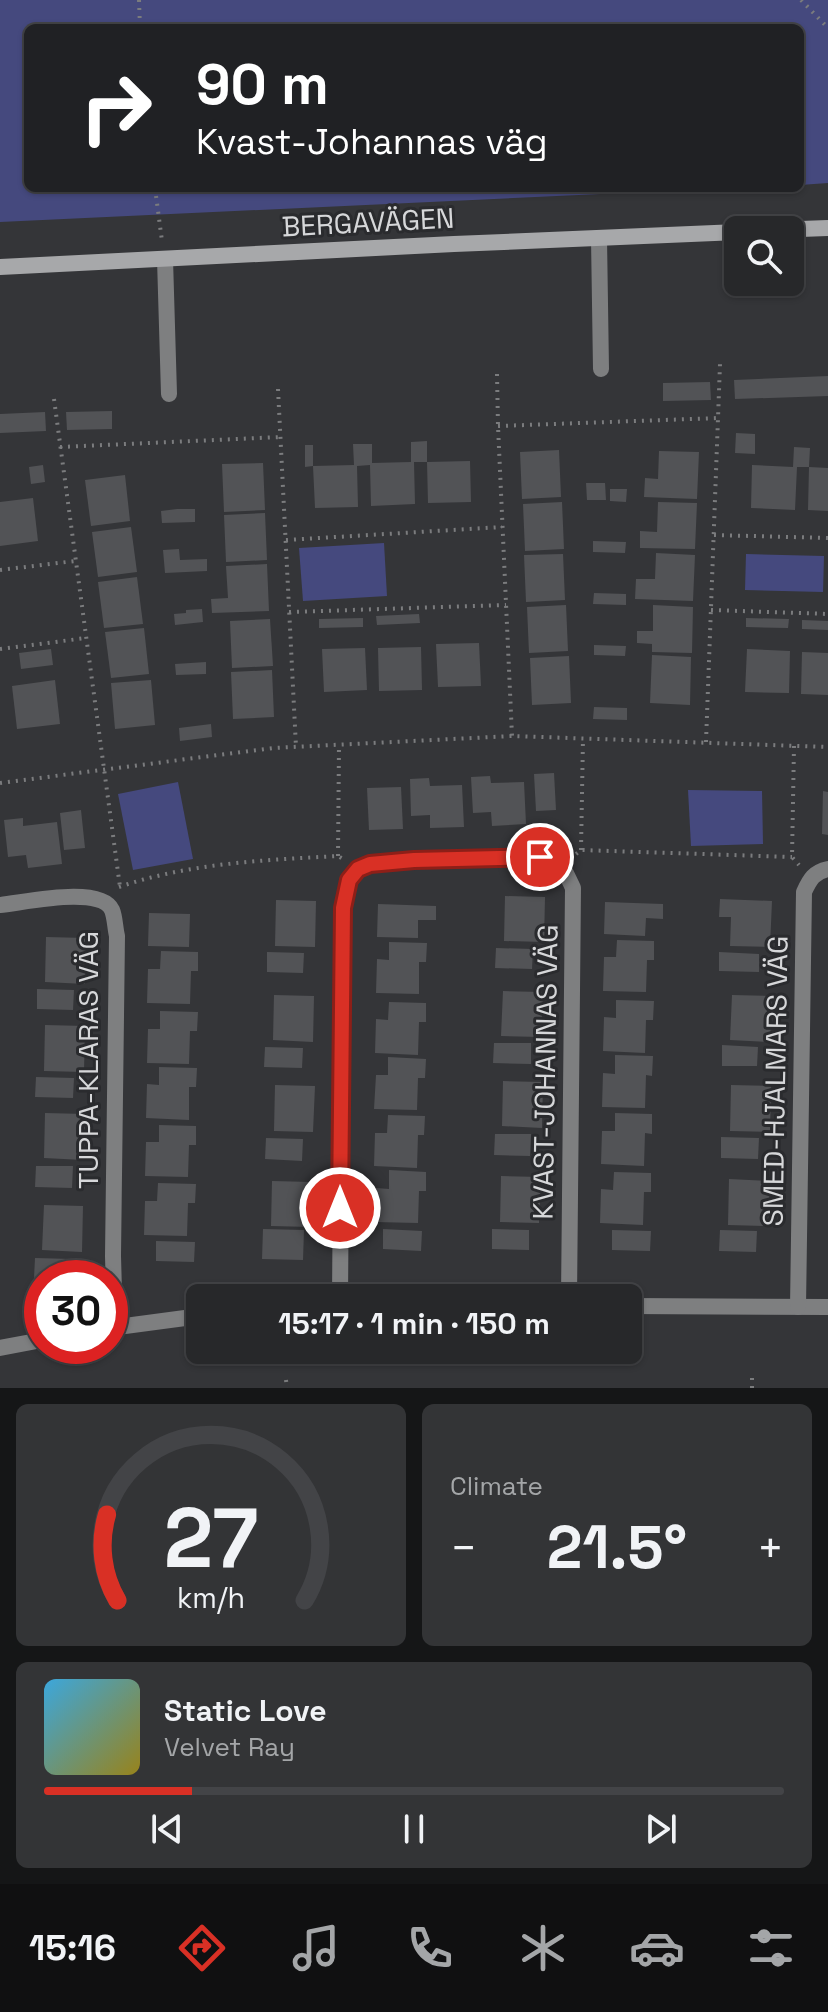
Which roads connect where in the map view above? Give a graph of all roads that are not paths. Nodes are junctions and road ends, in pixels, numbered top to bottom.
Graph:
1 (828, 228) edge
2 (804, 229) edge
3 (724, 233) edge
4 (599, 238) junction
5 (165, 259) junction
6 (0, 267) edge
7 (601, 369) dead end
8 (169, 394) dead end
9 (828, 869) edge
10 (0, 905) edge
11 (113, 1260) edge
12 (340, 1284) edge
13 (569, 1284) edge
14 (642, 1306) edge
15 (798, 1307) junction
16 (828, 1307) edge
17 (186, 1318) edge
18 (128, 1326) edge
19 (24, 1343) edge
20 (0, 1348) edge

1 - 2 street
3 - 4 street, BERGAVÄGEN
4 - 5 street, BERGAVÄGEN
4 - 7 street
5 - 6 street, BERGAVÄGEN
5 - 8 street
9 - 15 street, SMED-HJALMARS VÄG
10 - 11 street, TUPPA-KLARAS VÄG
12 - 13 street, KVAST-JOHANNAS VÄG
14 - 15 street
15 - 16 street
17 - 18 street
19 - 20 street

